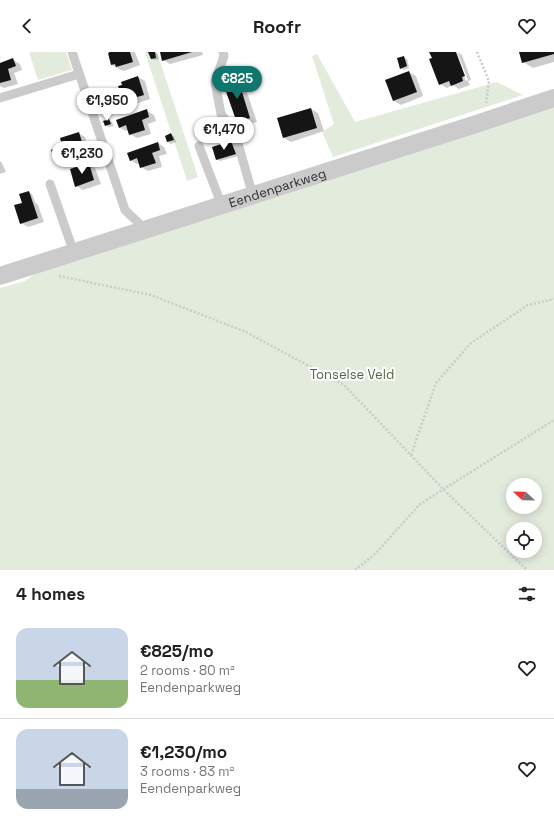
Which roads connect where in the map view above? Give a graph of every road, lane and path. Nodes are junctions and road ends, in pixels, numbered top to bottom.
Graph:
1 (72, 52) edge
2 (223, 52) edge
3 (477, 52) edge
4 (79, 74) junction
5 (0, 98) edge
6 (554, 98) edge
7 (484, 122) junction
8 (199, 146) dead end
9 (50, 184) dead end
10 (253, 196) junction
11 (222, 206) junction
12 (146, 230) junction
13 (74, 253) junction
14 (0, 274) edge
15 (53, 275) dead end
16 (554, 299) edge
17 (554, 420) edge
18 (411, 455) junction
19 (444, 490) junction
20 (355, 570) edge
21 (527, 570) edge

1 - 4 lane
2 - 10 lane
3 - 7 path
4 - 5 lane
4 - 12 lane
6 - 7 street, Eendenparkweg
7 - 10 street, Eendenparkweg
8 - 11 lane
9 - 13 lane
10 - 11 street, Eendenparkweg
11 - 12 street, Eendenparkweg
12 - 13 street, Eendenparkweg
13 - 14 street, Eendenparkweg
15 - 18 path
16 - 18 path
17 - 19 path
18 - 19 path
19 - 20 path
19 - 21 path

